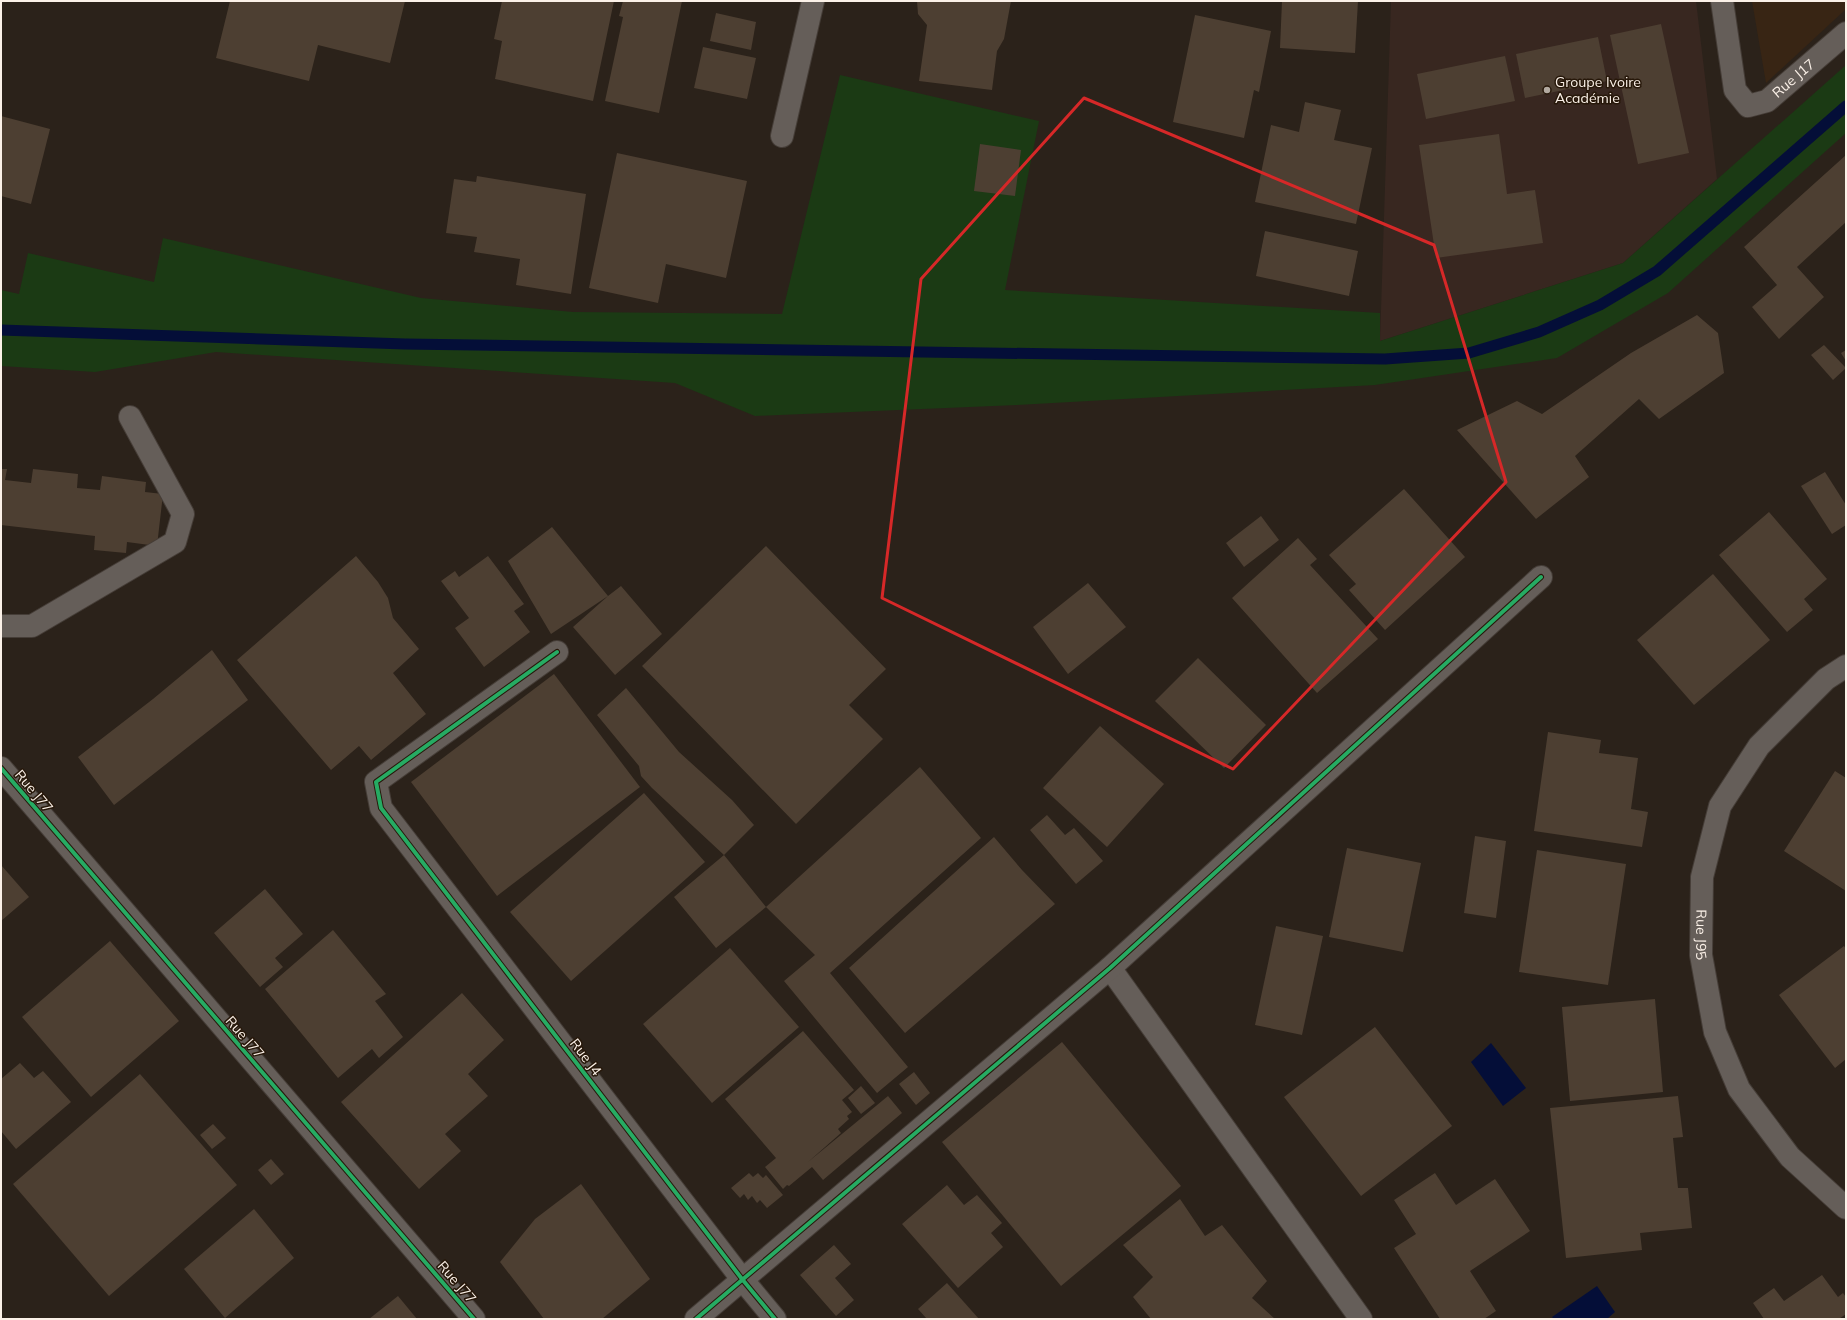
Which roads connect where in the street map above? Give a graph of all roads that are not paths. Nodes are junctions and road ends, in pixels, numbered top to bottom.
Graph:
1 (813, 1) edge
2 (1722, 1) edge
3 (1846, 33) edge
4 (782, 136) dead end
5 (130, 417) dead end
6 (1542, 577) dead end
7 (1, 626) edge
8 (557, 652) dead end
9 (1846, 666) edge
10 (1, 768) edge
11 (1110, 968) junction
12 (1846, 1208) edge
13 (742, 1279) junction
14 (474, 1319) edge
15 (696, 1319) edge
16 (775, 1319) edge
17 (1361, 1319) edge

1 - 4 street
2 - 3 street, Rue J17
5 - 7 street
6 - 11 street
8 - 13 street, Rue J4
9 - 12 street, Rue J95
10 - 14 street, Rue J77
11 - 13 street
11 - 17 street
13 - 15 street
13 - 16 street, Rue J4

